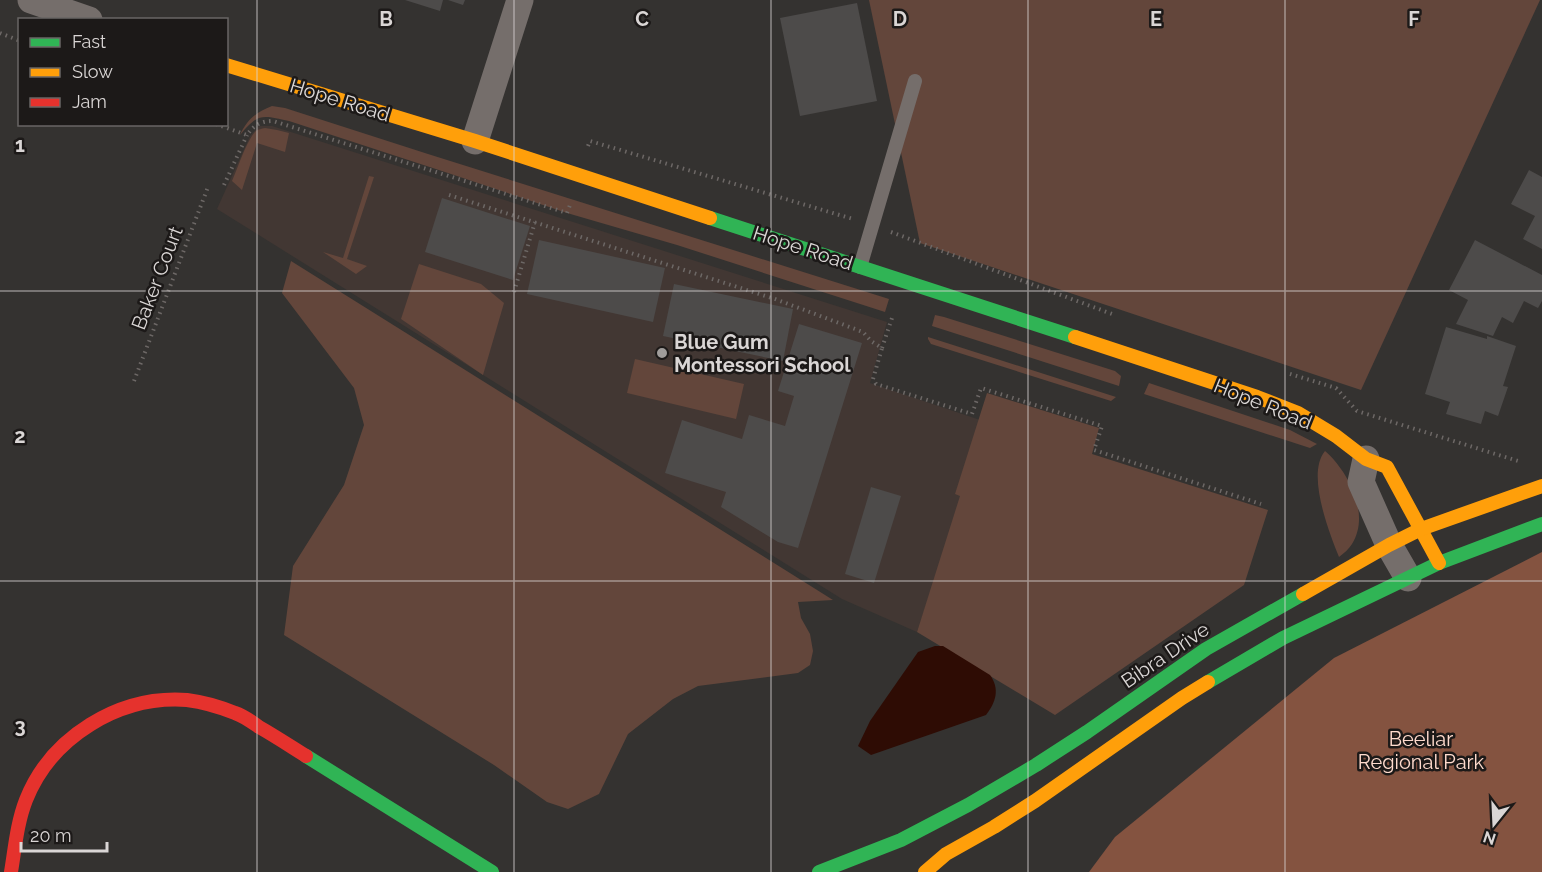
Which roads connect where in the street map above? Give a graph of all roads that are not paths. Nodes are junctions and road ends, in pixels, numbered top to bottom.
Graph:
1 (31, 0) edge
2 (520, 0) edge
3 (83, 18) edge
4 (228, 66) edge
5 (915, 81) dead end
6 (475, 141) junction
7 (860, 267) junction
8 (1366, 459) junction
9 (1542, 486) edge
10 (1542, 524) edge
11 (1421, 529) junction
12 (1389, 545) junction
13 (1440, 563) junction
14 (1408, 578) junction
15 (11, 872) edge
16 (492, 872) edge
17 (819, 872) edge
18 (925, 872) edge

1 - 3 street
2 - 6 street
4 - 6 street, Hope Road
5 - 7 lane
6 - 7 street, Hope Road
7 - 8 street, Hope Road
8 - 11 street, Hope Road
8 - 12 street
9 - 11 street, Bibra Drive
10 - 13 street
11 - 12 street, Bibra Drive
11 - 13 street, Hope Road
12 - 14 street
12 - 17 street, Bibra Drive
13 - 14 street
14 - 18 street
15 - 16 street

